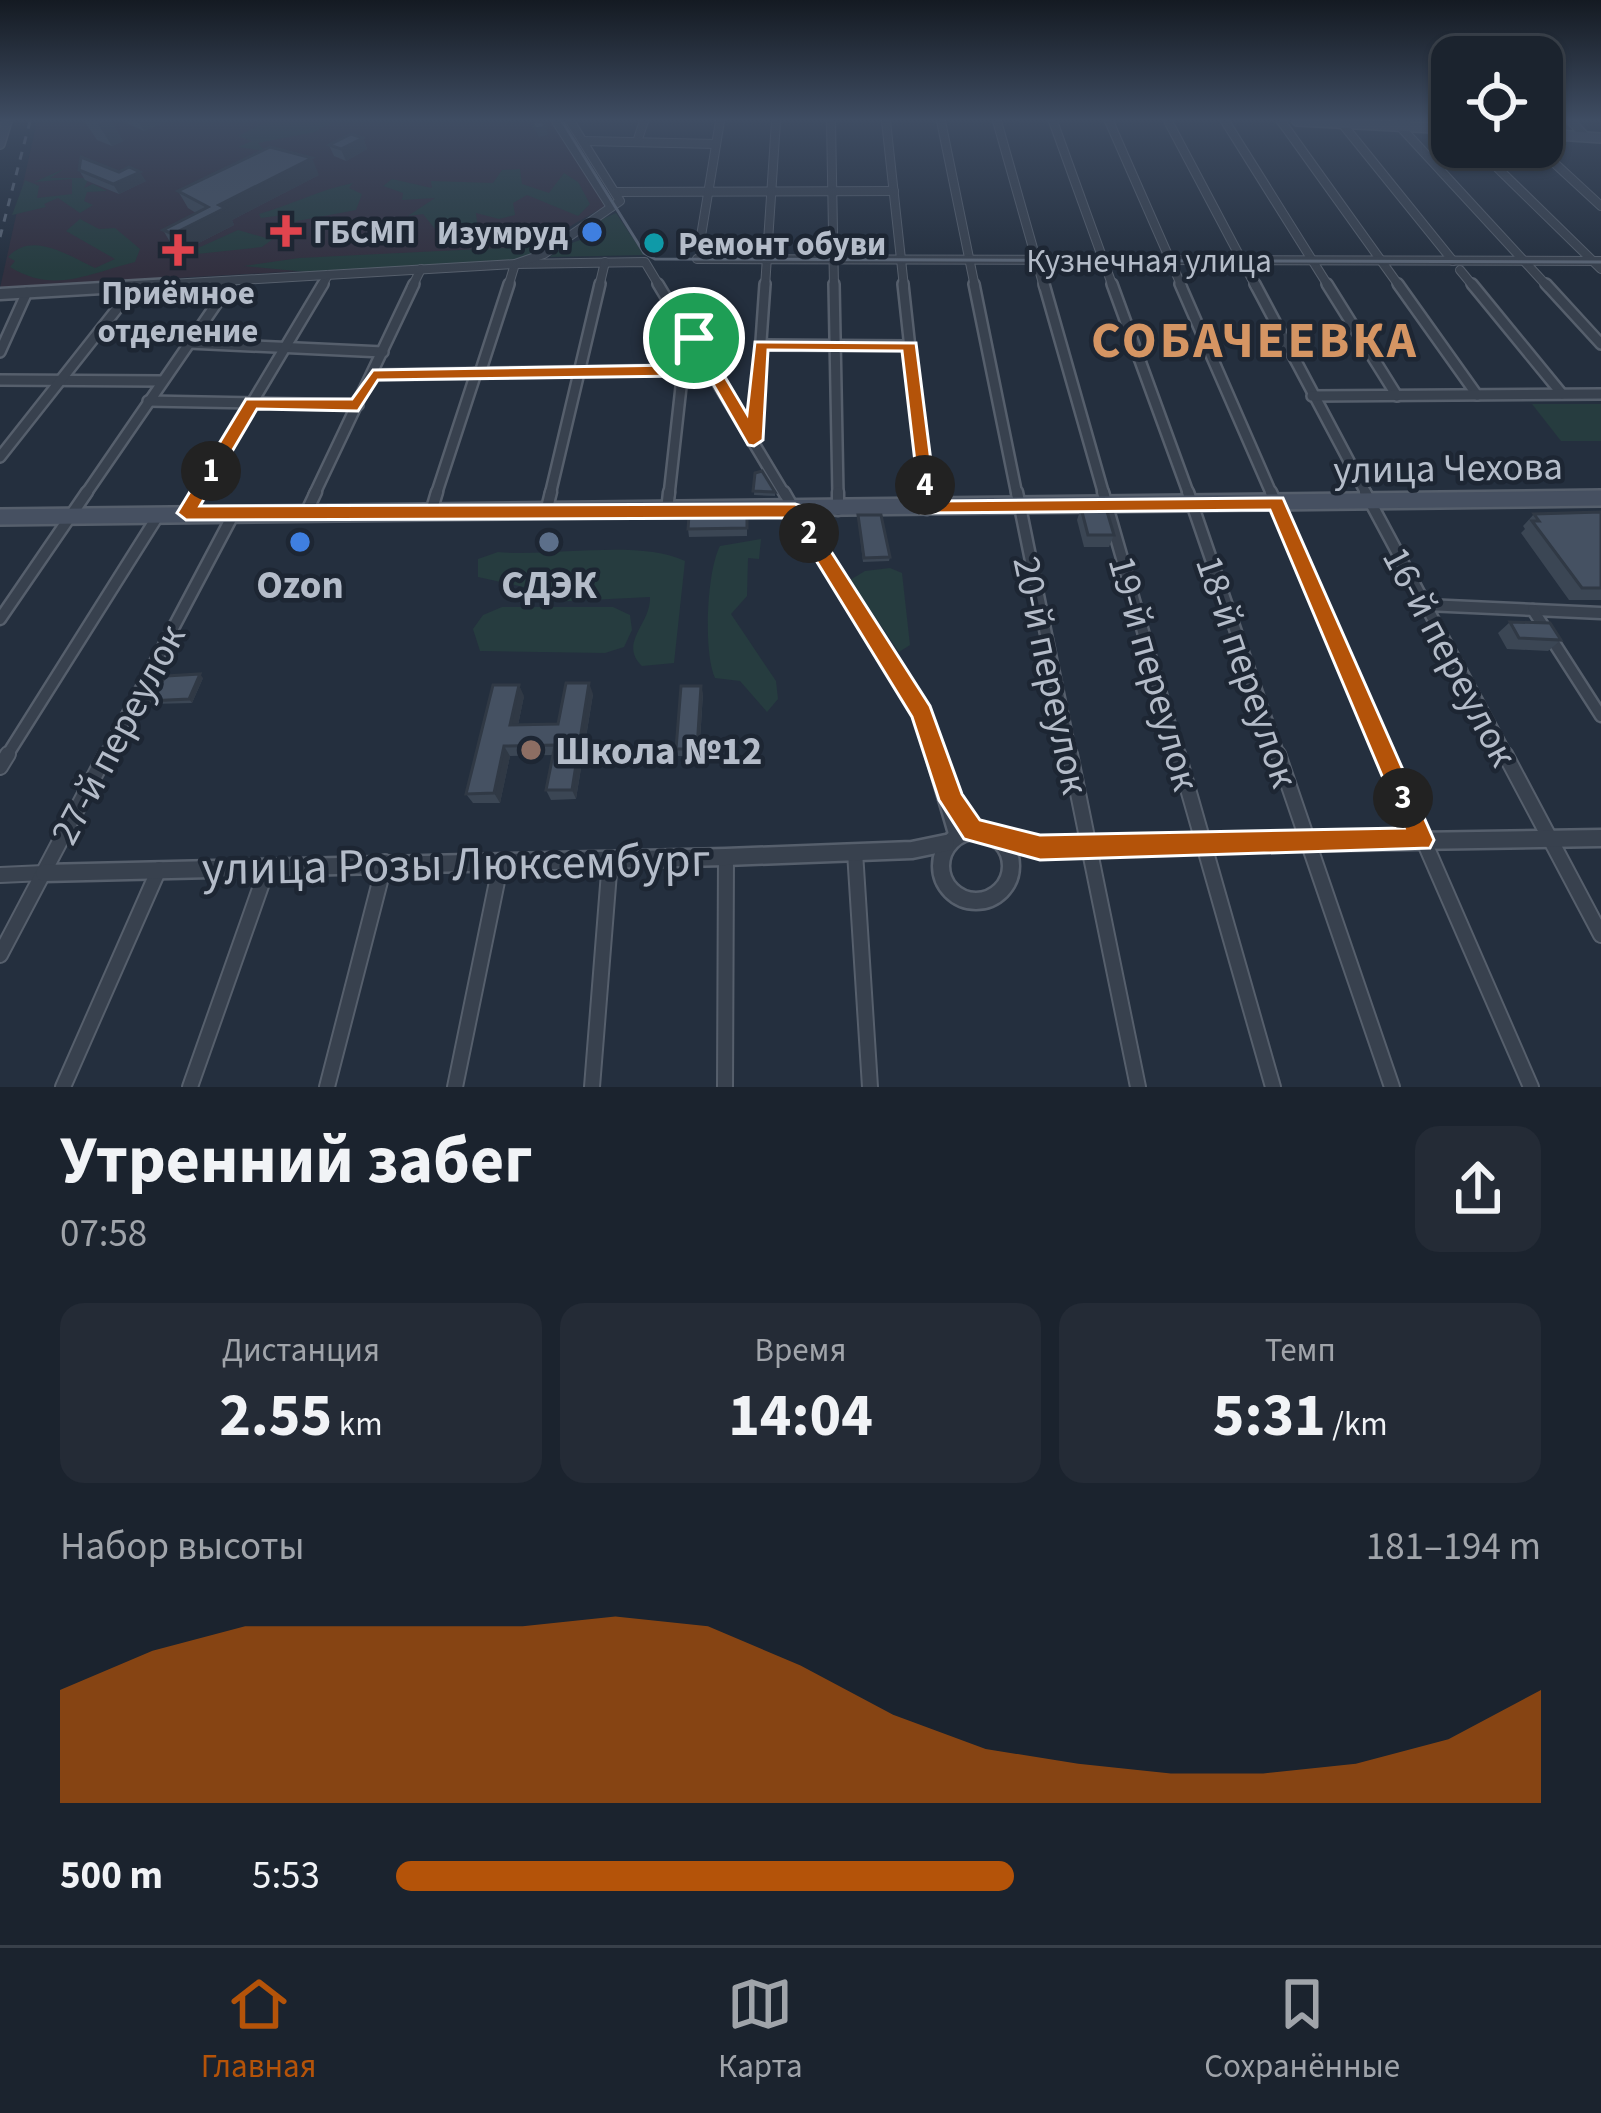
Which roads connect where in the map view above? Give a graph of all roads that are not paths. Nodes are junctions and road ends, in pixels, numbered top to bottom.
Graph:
1 (588, 172) edge
2 (603, 172) edge
3 (711, 172) edge
4 (772, 172) edge
5 (832, 172) edge
6 (891, 172) edge
7 (952, 172) edge
8 (1013, 172) edge
9 (1072, 172) edge
10 (1131, 172) edge
11 (1194, 172) edge
12 (1257, 172) edge
13 (1317, 172) edge
14 (1381, 172) edge
15 (1442, 172) edge
16 (1502, 172) edge
17 (1564, 172) edge
18 (771, 191) junction
19 (832, 191) junction
20 (893, 191) junction
21 (616, 192) junction
22 (708, 192) junction
23 (1601, 206) edge
24 (611, 207) junction
25 (699, 248) dead end
26 (548, 259) junction
27 (697, 259) dead end
28 (766, 260) junction
29 (833, 260) junction
30 (901, 260) junction
31 (971, 260) junction
32 (1041, 260) junction
33 (1105, 260) junction
34 (1170, 260) junction
35 (1239, 260) junction
36 (1312, 260) junction
37 (1381, 261) junction
38 (1524, 261) junction
39 (605, 262) junction
40 (515, 264) junction
41 (1598, 264) edge
42 (1457, 265) junction
43 (422, 269) junction
44 (328, 275) junction
45 (232, 281) junction
46 (135, 286) junction
47 (27, 292) junction
48 (0, 294) edge
49 (694, 338) junction
50 (188, 343) junction
51 (1601, 344) edge
52 (761, 345) junction
53 (835, 346) junction
54 (910, 346) junction
55 (285, 348) junction
56 (0, 352) edge
57 (383, 352) junction
58 (683, 370) junction
59 (581, 372) junction
60 (478, 373) junction
61 (373, 375) junction
62 (0, 380) edge
63 (61, 380) junction
64 (162, 381) junction
65 (1562, 394) junction
66 (1601, 394) edge
67 (1477, 395) junction
68 (1312, 396) junction
69 (1397, 396) junction
70 (148, 401) junction
71 (252, 403) junction
72 (358, 405) junction
73 (754, 440) junction
74 (0, 457) edge
75 (1601, 498) edge
76 (1368, 502) junction
77 (1276, 503) junction
78 (1192, 504) junction
79 (1107, 506) junction
80 (1018, 507) junction
81 (927, 508) junction
82 (838, 510) junction
83 (667, 511) junction
84 (795, 511) junction
85 (431, 512) junction
86 (546, 512) junction
87 (186, 513) junction
88 (234, 513) junction
89 (305, 513) junction
90 (159, 514) junction
91 (68, 516) junction
92 (0, 517) edge
93 (1426, 605) junction
94 (1533, 610) junction
95 (1601, 613) edge
96 (0, 619) edge
97 (1601, 716) edge
98 (0, 767) edge
99 (959, 836) junction
100 (1548, 838) junction
101 (1601, 838) edge
102 (998, 840) junction
103 (1421, 840) junction
104 (1305, 842) junction
105 (1204, 843) junction
106 (1087, 845) junction
107 (1040, 848) junction
108 (912, 850) junction
109 (855, 852) junction
110 (726, 857) junction
111 (610, 860) junction
112 (385, 862) junction
113 (501, 862) junction
114 (1012, 863) junction
115 (268, 866) junction
116 (941, 868) junction
117 (159, 869) junction
118 (44, 873) junction
119 (0, 875) edge
120 (1601, 935) edge
121 (0, 955) edge
122 (63, 1087) edge
123 (190, 1087) edge
124 (327, 1087) edge
125 (455, 1087) edge
126 (592, 1087) edge
127 (725, 1087) edge
128 (870, 1087) edge
129 (1138, 1087) edge
130 (1273, 1087) edge
131 (1391, 1087) edge
132 (1532, 1087) edge

1 - 24 street
2 - 21 street
3 - 22 street
4 - 18 street
5 - 19 street
6 - 20 street
7 - 31 street, 20-й переулок
8 - 32 street, 19-й переулок
9 - 33 street, 18-й переулок
10 - 34 street
11 - 35 street, 16-й переулок
12 - 36 street
13 - 37 street
14 - 42 street
15 - 38 street
16 - 41 street
17 - 23 street
18 - 19 street
18 - 22 street
18 - 28 street
19 - 20 street
19 - 29 street
20 - 30 street
21 - 22 street
21 - 24 street
22 - 25 street
24 - 26 street
26 - 39 street
26 - 40 street
27 - 28 street, Кузнечная улица
28 - 29 street, Кузнечная улица
28 - 52 street
29 - 30 street, Кузнечная улица
29 - 53 street
30 - 31 street, Кузнечная улица
30 - 54 street
31 - 32 street, Кузнечная улица
31 - 80 street, 20-й переулок
32 - 33 street, Кузнечная улица
32 - 79 street, 19-й переулок
33 - 34 street, Кузнечная улица
33 - 78 street, 18-й переулок
34 - 35 street, Кузнечная улица
34 - 77 street
35 - 36 street, Кузнечная улица
35 - 68 street, 16-й переулок
36 - 37 street, Кузнечная улица
36 - 69 street
37 - 42 street, Кузнечная улица
37 - 67 street
38 - 41 street, Кузнечная улица
38 - 42 street, Кузнечная улица
38 - 51 street
39 - 49 street
39 - 59 street
40 - 43 street
40 - 60 street
42 - 65 street
43 - 44 street
43 - 57 street
44 - 45 street
44 - 55 street
45 - 46 street
45 - 50 street
46 - 47 street
46 - 63 street
47 - 48 street
47 - 56 street
49 - 58 street
49 - 73 street
50 - 55 street
50 - 64 street
52 - 53 street
52 - 73 street
53 - 54 street
53 - 82 street
54 - 81 street
55 - 57 street
55 - 71 street
57 - 61 street
58 - 59 street
58 - 83 street
59 - 60 street
59 - 86 street
60 - 61 street
60 - 85 street
61 - 72 street
62 - 63 street
63 - 64 street
63 - 74 street
64 - 70 street
65 - 66 street, улица Чехова
65 - 67 street, улица Чехова
67 - 69 street, улица Чехова
68 - 69 street, улица Чехова
68 - 76 street, 16-й переулок
70 - 71 street
70 - 91 street
71 - 72 street
71 - 87 street
72 - 89 street
73 - 84 street
75 - 76 main road, улица Чехова
76 - 77 main road, улица Чехова
76 - 93 street, 16-й переулок
77 - 78 main road, улица Чехова
77 - 103 street
78 - 79 main road, улица Чехова
78 - 104 street, 18-й переулок
79 - 80 main road, улица Чехова
79 - 105 street, 19-й переулок
80 - 81 main road, улица Чехова
80 - 106 street, 20-й переулок
81 - 82 main road, улица Чехова
82 - 84 main road, улица Чехова
83 - 84 main road, улица Чехова
83 - 86 main road, улица Чехова
84 - 99 street
85 - 86 main road, улица Чехова
85 - 89 main road, улица Чехова
87 - 88 main road, улица Чехова
87 - 90 main road, улица Чехова
88 - 89 main road, улица Чехова
88 - 118 street, 27-й переулок
90 - 91 main road, улица Чехова
90 - 98 street
91 - 92 main road, улица Чехова
91 - 96 street
93 - 94 street
93 - 100 street, 16-й переулок
94 - 95 street
94 - 97 street
99 - 102 street
99 - 108 street, улица Розы Люксембург
99 - 116 street
100 - 101 street
100 - 103 street
100 - 120 street, 16-й переулок
102 - 107 street
102 - 114 street
103 - 104 street
103 - 132 street
104 - 105 street
104 - 131 street, 18-й переулок
105 - 106 street
105 - 130 street, 19-й переулок
106 - 107 street
106 - 129 street, 20-й переулок
107 - 114 street
108 - 109 street, улица Розы Люксембург
108 - 116 street
109 - 110 street, улица Розы Люксембург
109 - 128 street
110 - 111 street, улица Розы Люксембург
110 - 127 street
111 - 113 street, улица Розы Люксембург
111 - 126 street
112 - 113 street, улица Розы Люксембург
112 - 115 street, улица Розы Люксембург
112 - 124 street
113 - 125 street
114 - 116 street
115 - 117 street, улица Розы Люксембург
115 - 123 street
117 - 118 street, улица Розы Люксембург
117 - 122 street
118 - 119 street, улица Розы Люксембург
118 - 121 street, 27-й переулок

